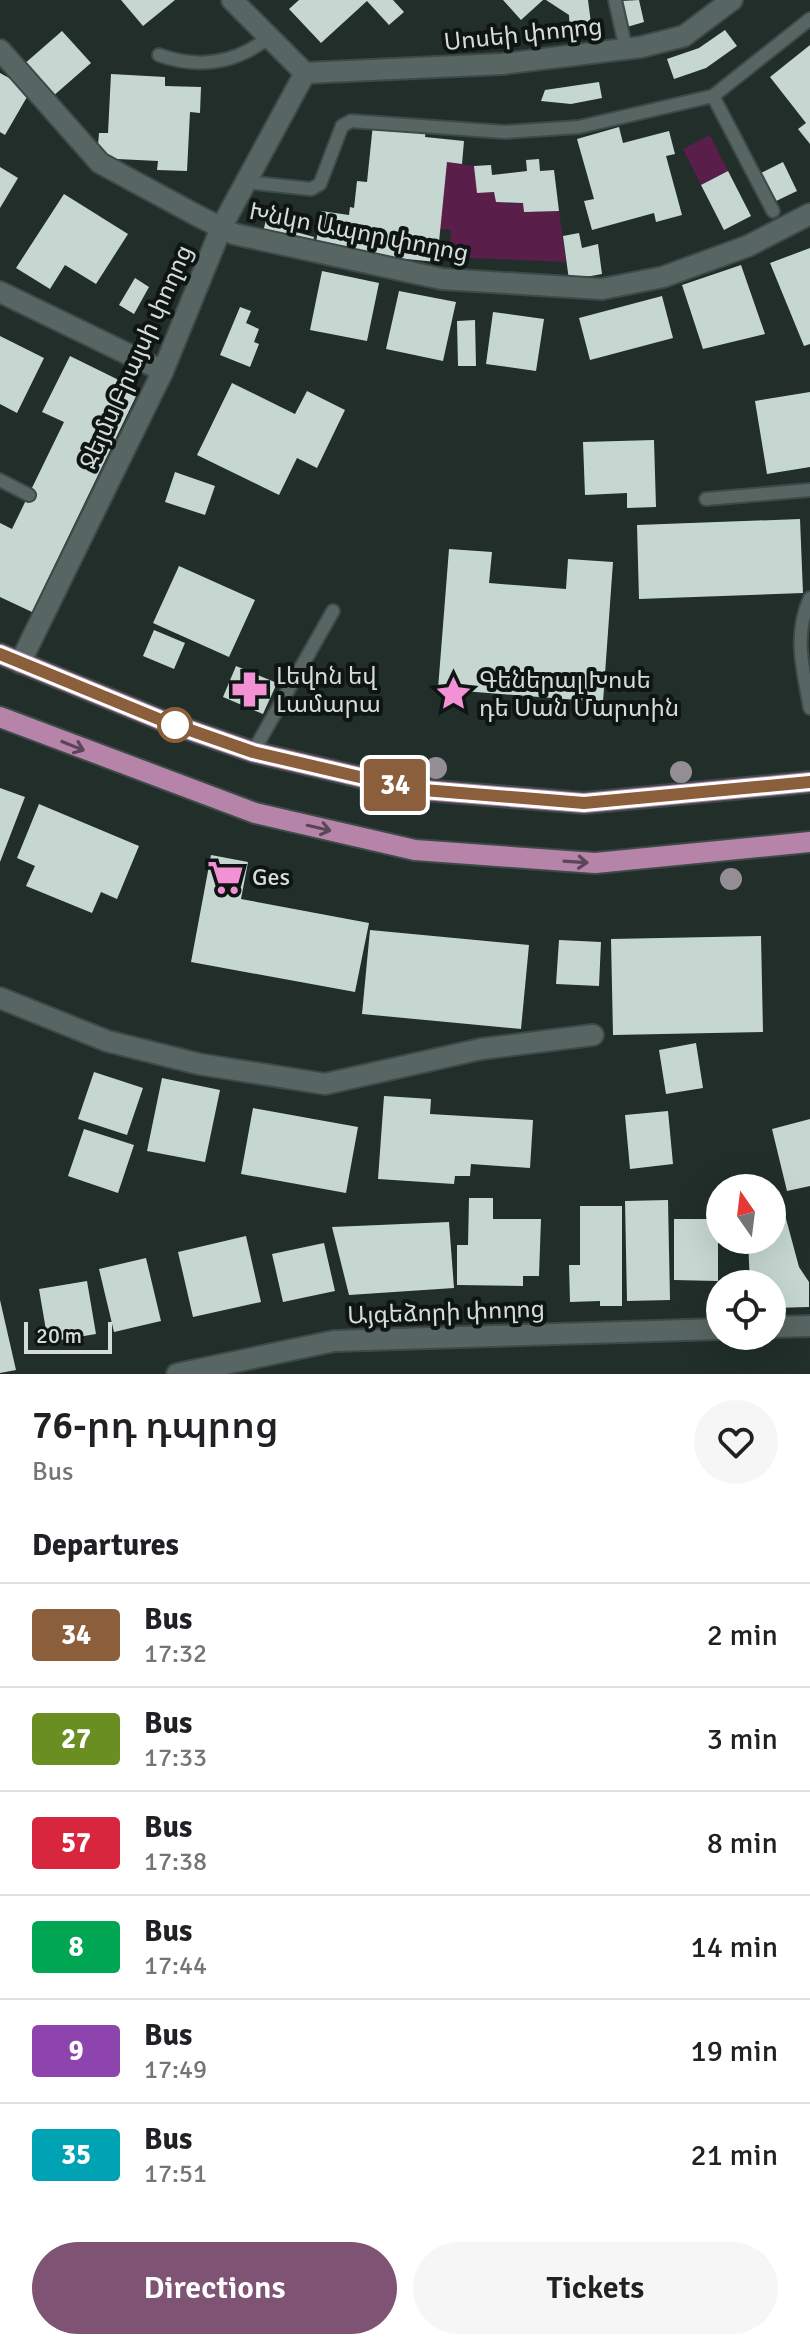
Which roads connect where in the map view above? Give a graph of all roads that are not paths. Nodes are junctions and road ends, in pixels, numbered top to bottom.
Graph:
1 (232, 0) edge
2 (615, 0) edge
3 (732, 0) edge
4 (810, 19) edge
5 (268, 38) junction
6 (626, 49) junction
7 (0, 50) edge
8 (159, 55) dead end
9 (305, 73) junction
10 (713, 96) junction
11 (246, 182) junction
12 (773, 211) dead end
13 (810, 214) edge
14 (222, 226) junction
15 (0, 292) edge
16 (163, 371) junction
17 (0, 480) edge
18 (810, 490) edge
19 (29, 495) dead end
20 (706, 499) dead end
21 (810, 598) edge
22 (333, 611) dead end
23 (0, 654) edge
24 (20, 663) junction
25 (810, 708) edge
26 (0, 717) edge
27 (253, 752) junction
28 (810, 782) edge
29 (810, 842) edge
30 (0, 998) edge
31 (593, 1035) dead end
32 (810, 1326) edge
33 (786, 1327) edge
34 (706, 1329) edge
35 (177, 1374) edge

1 - 5 street
2 - 6 lane
3 - 6 street, Սոսեի փողոց
4 - 10 lane
5 - 8 lane
5 - 9 street
6 - 9 street, Սոսեի փողոց
7 - 14 street, Խնկո Ապոր փողոց
9 - 11 street, Ջեյմս Բրայսի փողոց
10 - 11 lane
10 - 12 lane
11 - 14 street, Ջեյմս Բրայսի փողոց
13 - 14 street, Խնկո Ապոր փողոց
14 - 16 street, Ջեյմս Բրայսի փողոց
15 - 16 street
16 - 24 street, Ջեյմս Բրայսի փողոց
17 - 19 lane
18 - 20 lane
21 - 25 lane
22 - 27 lane
23 - 24 main road
24 - 27 main road
26 -> 29 main road
27 - 28 main road
30 - 31 street
32 - 33 street
34 - 35 street, Այգեձորի փողոց

